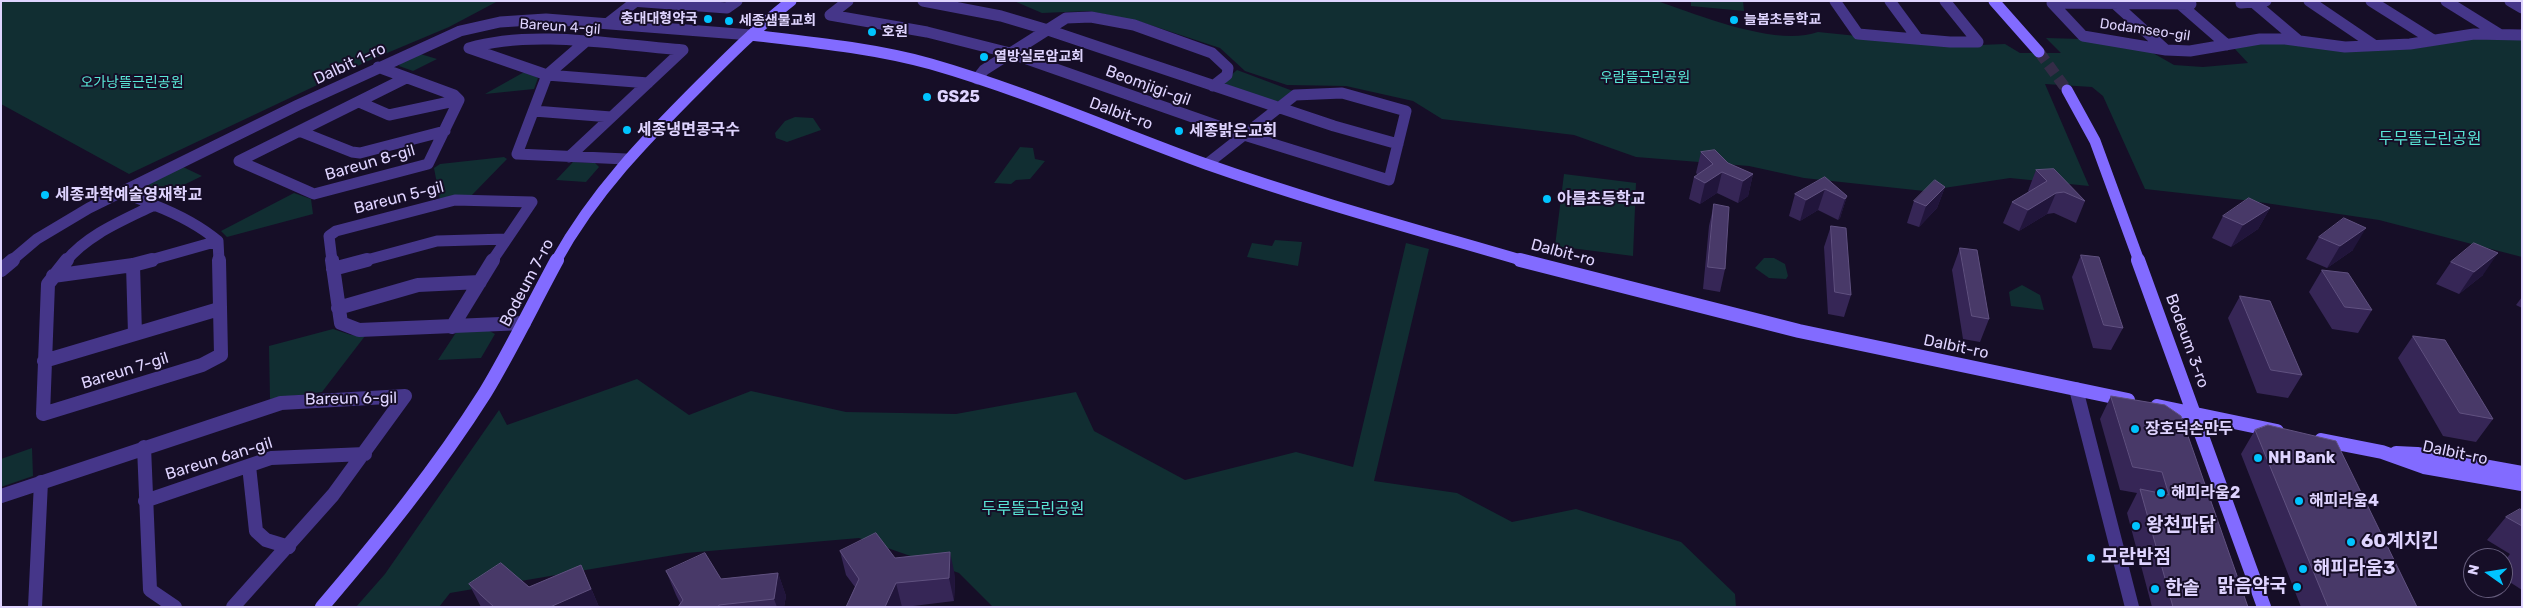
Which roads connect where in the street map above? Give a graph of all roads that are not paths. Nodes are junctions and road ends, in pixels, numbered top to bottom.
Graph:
1 (631, 1) edge
2 (737, 1) edge
3 (791, 1) edge
4 (848, 1) edge
5 (923, 1) edge
6 (1836, 1) edge
7 (1890, 1) edge
8 (1945, 1) edge
9 (1994, 1) edge
10 (2266, 1) edge
11 (2309, 1) edge
12 (2371, 1) edge
13 (2446, 1) edge
14 (2510, 1) edge
15 (635, 2) edge
16 (2254, 2) edge
17 (2048, 3) edge
18 (2114, 3) edge
19 (2242, 3) dead end
20 (962, 4) edge
21 (2522, 8) edge
22 (608, 23) junction
23 (1048, 30) junction
24 (751, 34) junction
25 (2502, 35) junction
26 (2522, 35) edge
27 (1918, 39) junction
28 (2433, 40) junction
29 (2300, 41) junction
30 (584, 43) junction
31 (2227, 45) junction
32 (2374, 45) junction
33 (2166, 50) junction
34 (2039, 52) tunnel mouth
35 (1010, 53) junction
36 (378, 68) junction
37 (547, 75) junction
38 (406, 78) junction
39 (978, 79) junction
40 (648, 83) junction
41 (1213, 86) junction
42 (2067, 90) tunnel mouth
43 (458, 100) junction
44 (359, 102) junction
45 (1278, 108) junction
46 (534, 111) junction
47 (611, 117) junction
48 (299, 131) junction
49 (445, 131) junction
50 (1243, 135) junction
51 (1398, 144) junction
52 (570, 157) junction
53 (626, 159) junction
54 (1207, 164) junction
55 (122, 192) junction
56 (154, 205) junction
57 (506, 239) junction
58 (218, 241) junction
59 (133, 265) junction
60 (333, 269) junction
61 (1, 270) edge
62 (53, 276) junction
63 (480, 282) junction
64 (338, 308) junction
65 (219, 309) junction
66 (524, 323) junction
67 (452, 327) junction
68 (135, 334) junction
69 (44, 361) junction
70 (2076, 389) junction
71 (2194, 414) junction
72 (2332, 442) junction
73 (144, 447) junction
74 (2382, 452) junction
75 (365, 454) junction
76 (2339, 460) edge
77 (249, 466) junction
78 (2522, 473) edge
79 (41, 482) junction
80 (2522, 484) edge
81 (1, 496) edge
82 (145, 501) junction
83 (289, 547) junction
84 (173, 606) edge
85 (35, 607) edge
86 (234, 607) edge
87 (322, 607) edge
88 (2132, 607) edge
89 (2264, 607) edge

1 - 15 street
2 - 15 street
3 - 24 street, Bodeum 7-ro
4 - 35 street, Beomjigi-gil
5 - 20 street, Beomjigi-gil
6 - 27 street
7 - 27 street
8 - 27 street
9 - 34 street
10 - 16 street
11 - 32 street
12 - 28 street
13 - 25 street
14 - 21 street
15 - 22 street
16 - 19 street
16 - 29 street
17 - 18 street, Dodamseo-gil
17 - 33 street, Dodamseo-gil
18 - 31 street, Dodamseo-gil
18 - 33 street
20 - 23 street, Beomjigi-gil
22 - 24 street, Dalbit 1-ro
22 - 36 street, Dalbit 1-ro
23 - 35 street
23 - 41 street, Beomjigi-gil
23 - 41 street
24 - 39 street, Dalbit-ro
24 - 53 street, Bodeum 7-ro
25 - 26 street, Dodamseo-gil
25 - 28 street, Dodamseo-gil
28 - 32 street, Dodamseo-gil
29 - 31 street, Dodamseo-gil
29 - 32 street, Dodamseo-gil
30 - 37 street
30 - 37 street, Bareun 4-gil
30 - 40 street, Bareun 4-gil
31 - 33 street, Dodamseo-gil
35 - 39 street
35 - 50 street, Beomjigi-gil
36 - 38 street
36 - 55 street, Dalbit 1-ro
37 - 40 street
37 - 46 street
38 - 43 street
38 - 44 street, Bareun 8-gil
39 - 54 street, Dalbit-ro
40 - 47 street, Bareun 4-gil
41 - 45 street, Beomjigi-gil
42 - 71 street, Bodeum 3-ro
43 - 44 street
43 - 49 street, Bareun 8-gil
44 - 48 street, Bareun 8-gil
45 - 50 street
45 - 51 street, Beomjigi-gil
45 - 51 street
46 - 47 street
46 - 52 street
47 - 52 street, Bareun 4-gil
48 - 49 street, Bareun 8-gil
48 - 49 street, Bareun 8-gil
50 - 51 street, Beomjigi-gil
50 - 54 street
52 - 53 street
53 - 66 street, Bodeum 7-ro
54 - 70 street, Dalbit-ro
55 - 56 street
55 - 61 street, Dalbit 1-ro
56 - 58 street
56 - 62 street, Bareun 7-gil
57 - 60 street
57 - 60 street, Bareun 5-gil
57 - 63 street, Bareun 5-gil
58 - 59 street
58 - 65 street, Bareun 7-gil
59 - 62 street
59 - 68 street, Bareun 7-gil
60 - 64 street, Bareun 5-gil
62 - 69 street, Bareun 7-gil
63 - 64 street
63 - 67 street, Bareun 5-gil
64 - 67 street, Bareun 5-gil
65 - 68 street, Bareun 7-gil
65 - 69 street, Bareun 7-gil
66 - 67 street, Bareun 5-gil
66 - 87 street, Bodeum 7-ro
68 - 69 street, Bareun 7-gil
70 - 71 street, Dalbit-ro
70 - 88 street
71 - 72 street, Dalbit-ro
71 - 89 street, Bodeum 3-ro
72 - 74 street, Dalbit-ro
72 - 76 street
73 - 75 street, Bareun 6-gil
73 - 79 street, Bareun 6-gil
73 - 82 street, Bareun 6an-gil
74 - 78 street, Dalbit-ro
74 - 80 street, Dalbit-ro
75 - 77 street, Bareun 6an-gil
75 - 83 street, Bareun 6-gil
77 - 82 street, Bareun 6an-gil
77 - 83 street
79 - 81 street, Bareun 6-gil
79 - 85 street
82 - 84 street, Bareun 6an-gil
83 - 86 street, Bareun 6-gil

